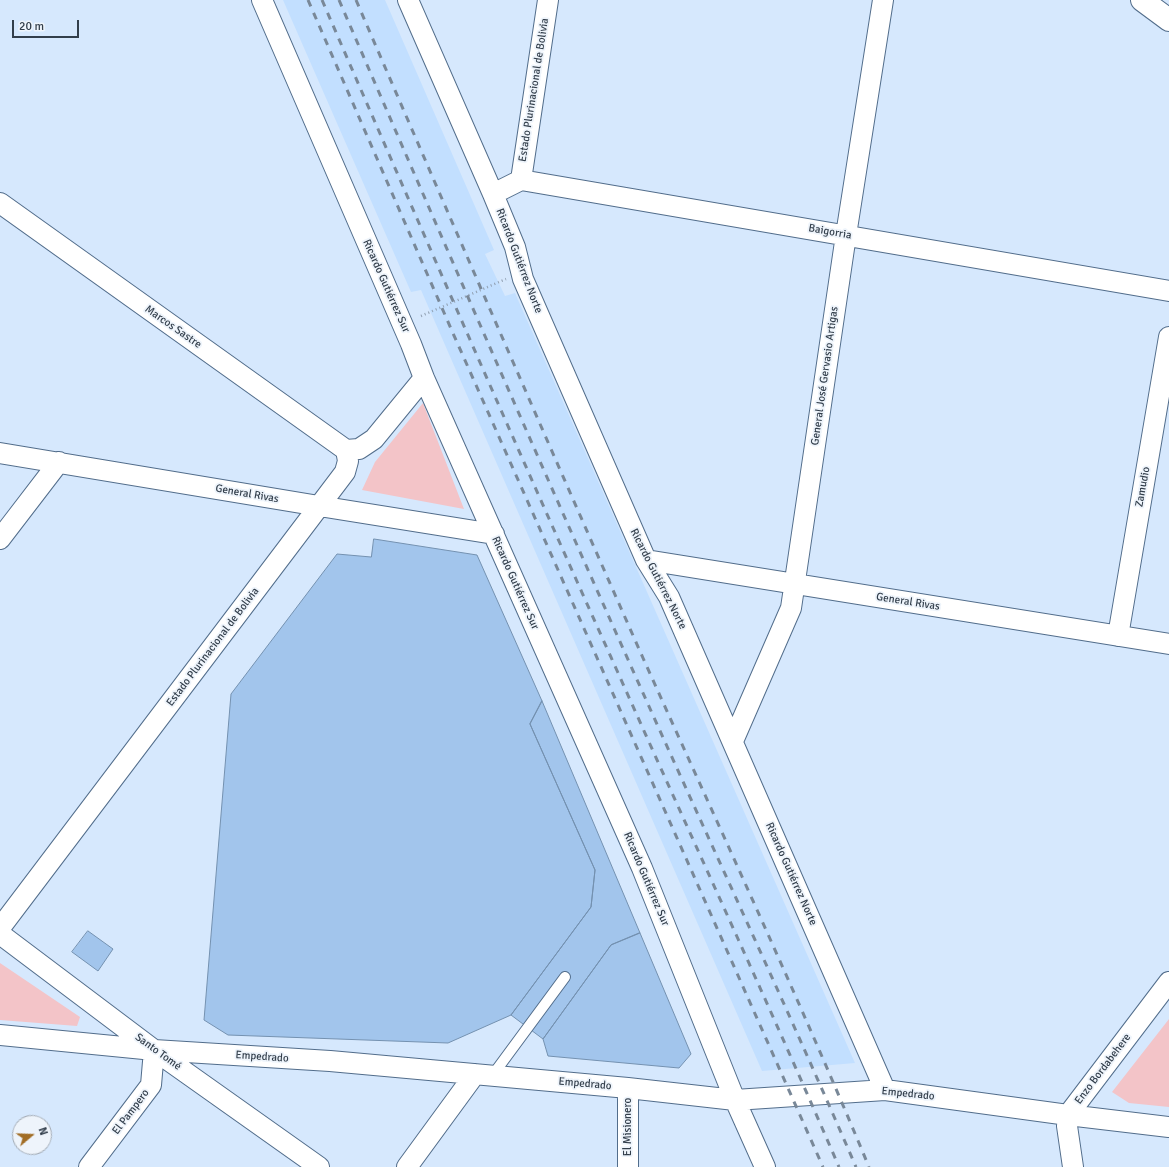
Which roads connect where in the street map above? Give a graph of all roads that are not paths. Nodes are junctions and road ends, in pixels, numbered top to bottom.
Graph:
1 (262, 0) edge
2 (408, 0) edge
3 (548, 0) edge
4 (883, 0) edge
5 (1142, 0) edge
6 (1169, 20) edge
7 (521, 180) junction
8 (493, 194) junction
9 (0, 203) edge
10 (846, 235) junction
11 (1169, 291) edge
12 (1169, 337) edge
13 (424, 378) junction
14 (346, 450) junction
15 (0, 453) edge
16 (59, 462) junction
17 (319, 506) junction
18 (494, 534) junction
19 (0, 539) edge
20 (646, 560) junction
21 (795, 583) junction
22 (1118, 636) junction
23 (1169, 644) edge
24 (733, 741) junction
25 (0, 928) edge
26 (0, 934) edge
27 (565, 977) dead end
28 (1169, 982) edge
29 (0, 1035) edge
30 (154, 1050) junction
31 (484, 1075) junction
32 (628, 1088) junction
33 (885, 1090) junction
34 (735, 1100) junction
35 (1068, 1115) junction
36 (1169, 1127) edge
37 (89, 1167) edge
38 (320, 1167) edge
39 (407, 1167) edge
40 (628, 1167) edge
41 (765, 1167) edge
42 (1073, 1167) edge

1 - 13 street, Ricardo Gutiérrez Sur
2 - 8 street, Ricardo Gutiérrez Norte
3 - 7 street, Estado Plurinacional de Bolivia
4 - 10 street, General José Gervasio Artigas
5 - 6 street
7 - 8 street
7 - 10 street, Baigorria
8 - 20 street, Ricardo Gutiérrez Norte
9 - 14 street, Marcos Sastre
10 - 11 street, Baigorria
10 - 21 street, General José Gervasio Artigas
12 - 22 street, Zamudio
13 - 14 street
13 - 18 street, Ricardo Gutiérrez Sur
14 - 17 street, Estado Plurinacional de Bolivia
15 - 16 street, General Rivas
16 - 17 street, General Rivas
16 - 19 street
17 - 18 street, General Rivas
17 - 25 street, Estado Plurinacional de Bolivia
18 - 34 street, Ricardo Gutiérrez Sur
20 - 21 street, General Rivas
20 - 24 street, Ricardo Gutiérrez Norte
21 - 22 street, General Rivas
21 - 24 street, General José Gervasio Artigas
22 - 23 street, General Rivas
24 - 33 street, Ricardo Gutiérrez Norte
26 - 30 street, Santo Tomé
27 - 31 lane
28 - 35 street, Enzo Bordabehere
29 - 30 street, Empedrado
30 - 31 street, Empedrado
30 - 37 street, El Pampero
30 - 38 street, Santo Tomé
31 - 32 street, Empedrado
31 - 39 street
32 - 34 street, Empedrado
32 - 40 street, El Misionero
33 - 34 street, Empedrado
33 - 35 street, Empedrado
34 - 41 street, Ricardo Gutiérrez Sur
35 - 36 street, Empedrado
35 - 42 street, Enzo Bordabehere

